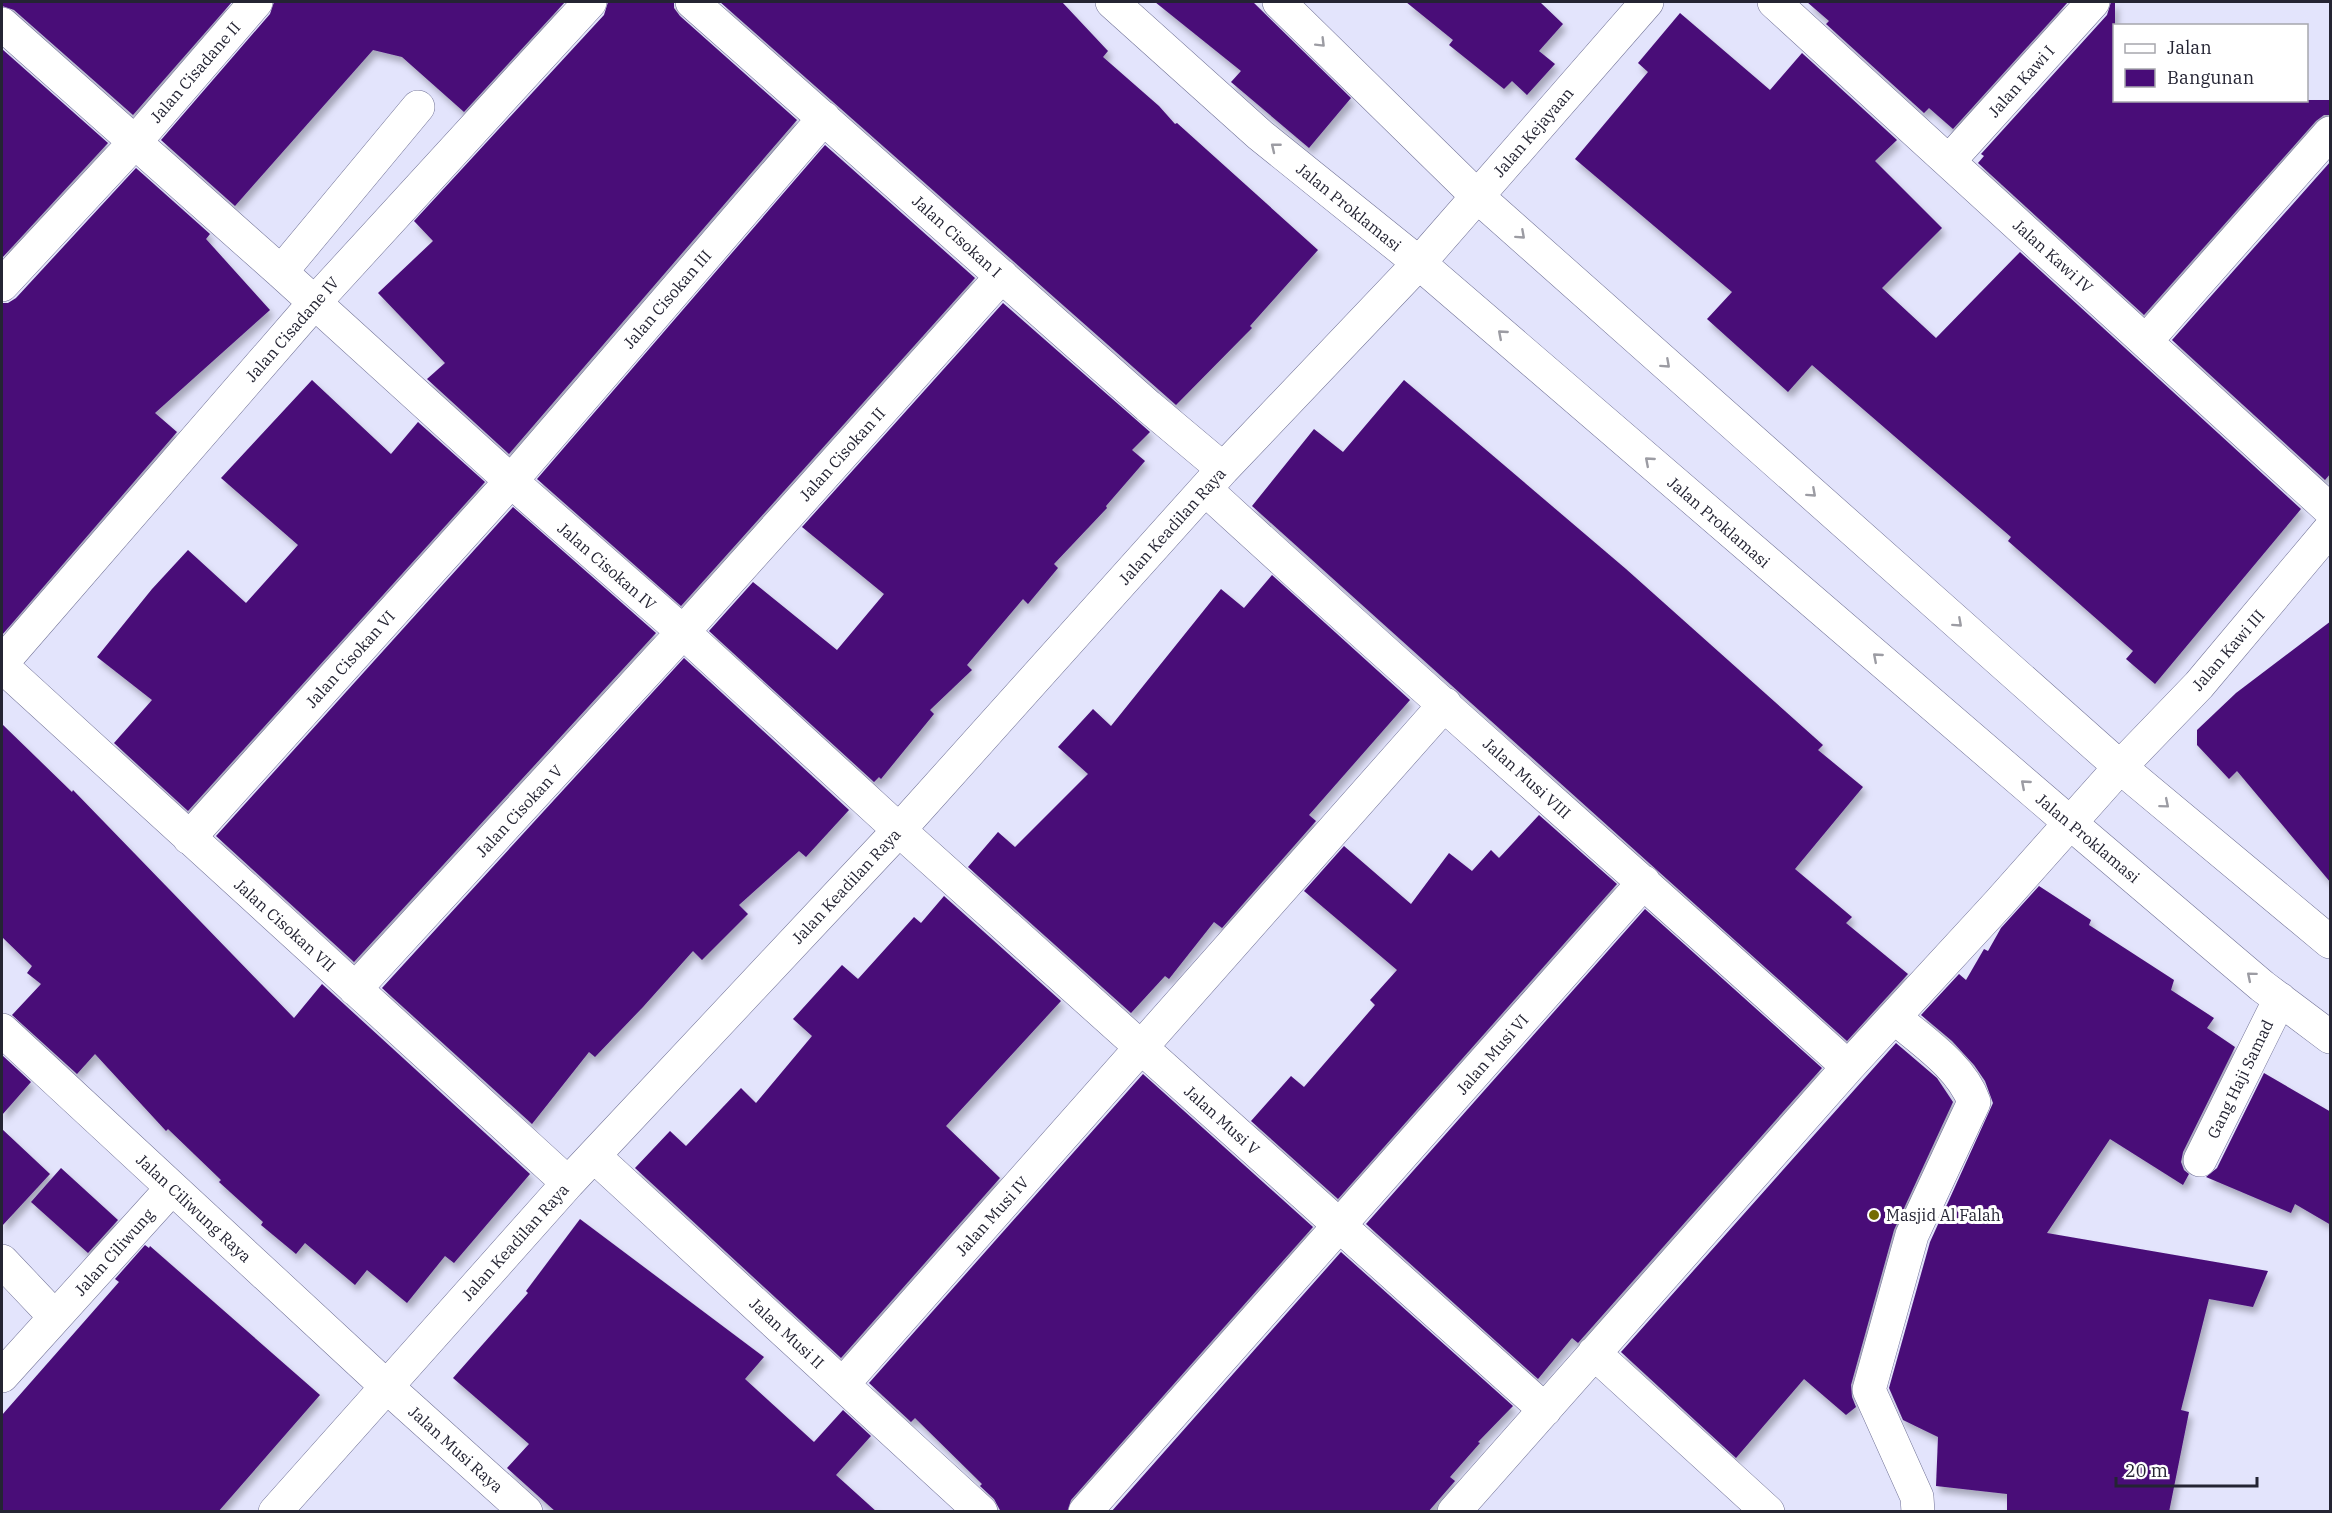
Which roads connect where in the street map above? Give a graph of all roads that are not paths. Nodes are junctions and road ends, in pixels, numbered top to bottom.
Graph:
1 (256, 2) edge
2 (590, 2) edge
3 (692, 2) edge
4 (1112, 2) edge
5 (1279, 2) edge
6 (1647, 2) edge
7 (1774, 2) edge
8 (2093, 2) edge
9 (2, 24) edge
10 (418, 107) dead end
11 (824, 118) junction
12 (2331, 133) edge
13 (135, 142) junction
14 (1948, 161) junction
15 (1477, 196) junction
16 (1419, 263) junction
17 (281, 272) junction
18 (1002, 276) junction
19 (2, 285) edge
20 (315, 302) junction
21 (2146, 341) junction
22 (1214, 479) junction
23 (511, 481) junction
24 (2331, 510) edge
25 (2331, 529) edge
26 (683, 632) junction
27 (2, 665) edge
28 (1445, 704) junction
29 (2120, 767) junction
30 (2069, 822) junction
31 (899, 830) junction
32 (189, 838) junction
33 (1644, 882) junction
34 (2331, 942) edge
35 (355, 989) junction
36 (2280, 999) junction
37 (1894, 1017) junction
38 (2, 1030) edge
39 (2331, 1037) edge
40 (1142, 1047) junction
41 (1848, 1067) junction
42 (594, 1155) junction
43 (2200, 1160) dead end
44 (568, 1183) junction
45 (172, 1188) junction
46 (1340, 1226) junction
47 (2, 1261) edge
48 (55, 1317) junction
49 (1594, 1353) junction
50 (2, 1376) edge
51 (843, 1384) junction
52 (386, 1386) junction
53 (1545, 1410) junction
54 (275, 1512) edge
55 (526, 1512) edge
56 (981, 1512) edge
57 (1085, 1512) edge
58 (1454, 1512) edge
59 (1768, 1512) edge
60 (1918, 1512) edge

1 - 13 street, Jalan Cisadane II
2 - 20 street, Jalan Cisadane IV
3 - 11 street, Jalan Cisokan I
16 -> 4 street, Jalan Proklamasi
5 -> 15 street
6 - 15 street, Jalan Kejayaan
7 - 14 street, Jalan Kawi IV
8 - 14 street, Jalan Kawi I
9 - 13 street, Jalan Cisokan IV
10 - 17 street
11 - 18 street, Jalan Cisokan I
11 - 23 street, Jalan Cisokan III
12 - 21 street
13 - 17 street, Jalan Cisokan IV
13 - 19 street, Jalan Cisadane II
14 - 21 street, Jalan Kawi IV
15 - 16 street, Jalan Kejayaan
15 -> 29 street
16 - 22 street, Jalan Keadilan Raya
30 -> 16 street, Jalan Proklamasi
17 - 20 street, Jalan Cisokan IV
18 - 22 street, Jalan Cisokan I
18 - 26 street, Jalan Cisokan II
20 - 23 street, Jalan Cisokan IV
20 - 27 street, Jalan Cisadane IV
21 - 24 street, Jalan Kawi IV
22 - 28 street, Jalan Musi VIII
22 - 31 street, Jalan Keadilan Raya
23 - 26 street, Jalan Cisokan IV
23 - 32 street, Jalan Cisokan VI
25 - 29 street, Jalan Kawi III
26 - 31 street, Jalan Cisokan IV
26 - 35 street, Jalan Cisokan V
27 - 32 street, Jalan Cisokan VII
28 - 33 street, Jalan Musi VIII
28 - 40 street, Jalan Musi IV
29 - 30 street, Jalan Kawi III
29 -> 34 street
36 -> 30 street, Jalan Proklamasi
30 - 37 street, Jalan Kawi III
31 - 40 street, Jalan Musi V
31 - 42 street, Jalan Keadilan Raya
32 - 35 street, Jalan Cisokan VII
33 - 41 street, Jalan Musi VIII
33 - 46 street, Jalan Musi VI
35 - 44 street, Jalan Cisokan VII
36 - 39 street, Jalan Proklamasi
36 - 43 street, Gang Haji Samad
37 - 41 street, Jalan Kawi III
37 - 60 street
38 - 45 street, Jalan Ciliwung Raya
40 - 46 street, Jalan Musi V
40 - 51 street, Jalan Musi IV
41 - 49 street, Jalan Kawi III
42 - 44 street, Jalan Keadilan Raya
42 - 51 street, Jalan Musi II
44 - 52 street, Jalan Keadilan Raya
45 - 48 street, Jalan Ciliwung
45 - 52 street, Jalan Ciliwung Raya
46 - 53 street, Jalan Musi V
46 - 57 street, Jalan Musi VI
47 - 48 street
48 - 50 street, Jalan Ciliwung
49 - 53 street, Jalan Kawi III
49 - 59 street
51 - 56 street, Jalan Musi II
52 - 54 street, Jalan Keadilan Raya
52 - 55 street, Jalan Musi Raya
53 - 58 street, Jalan Kawi III

